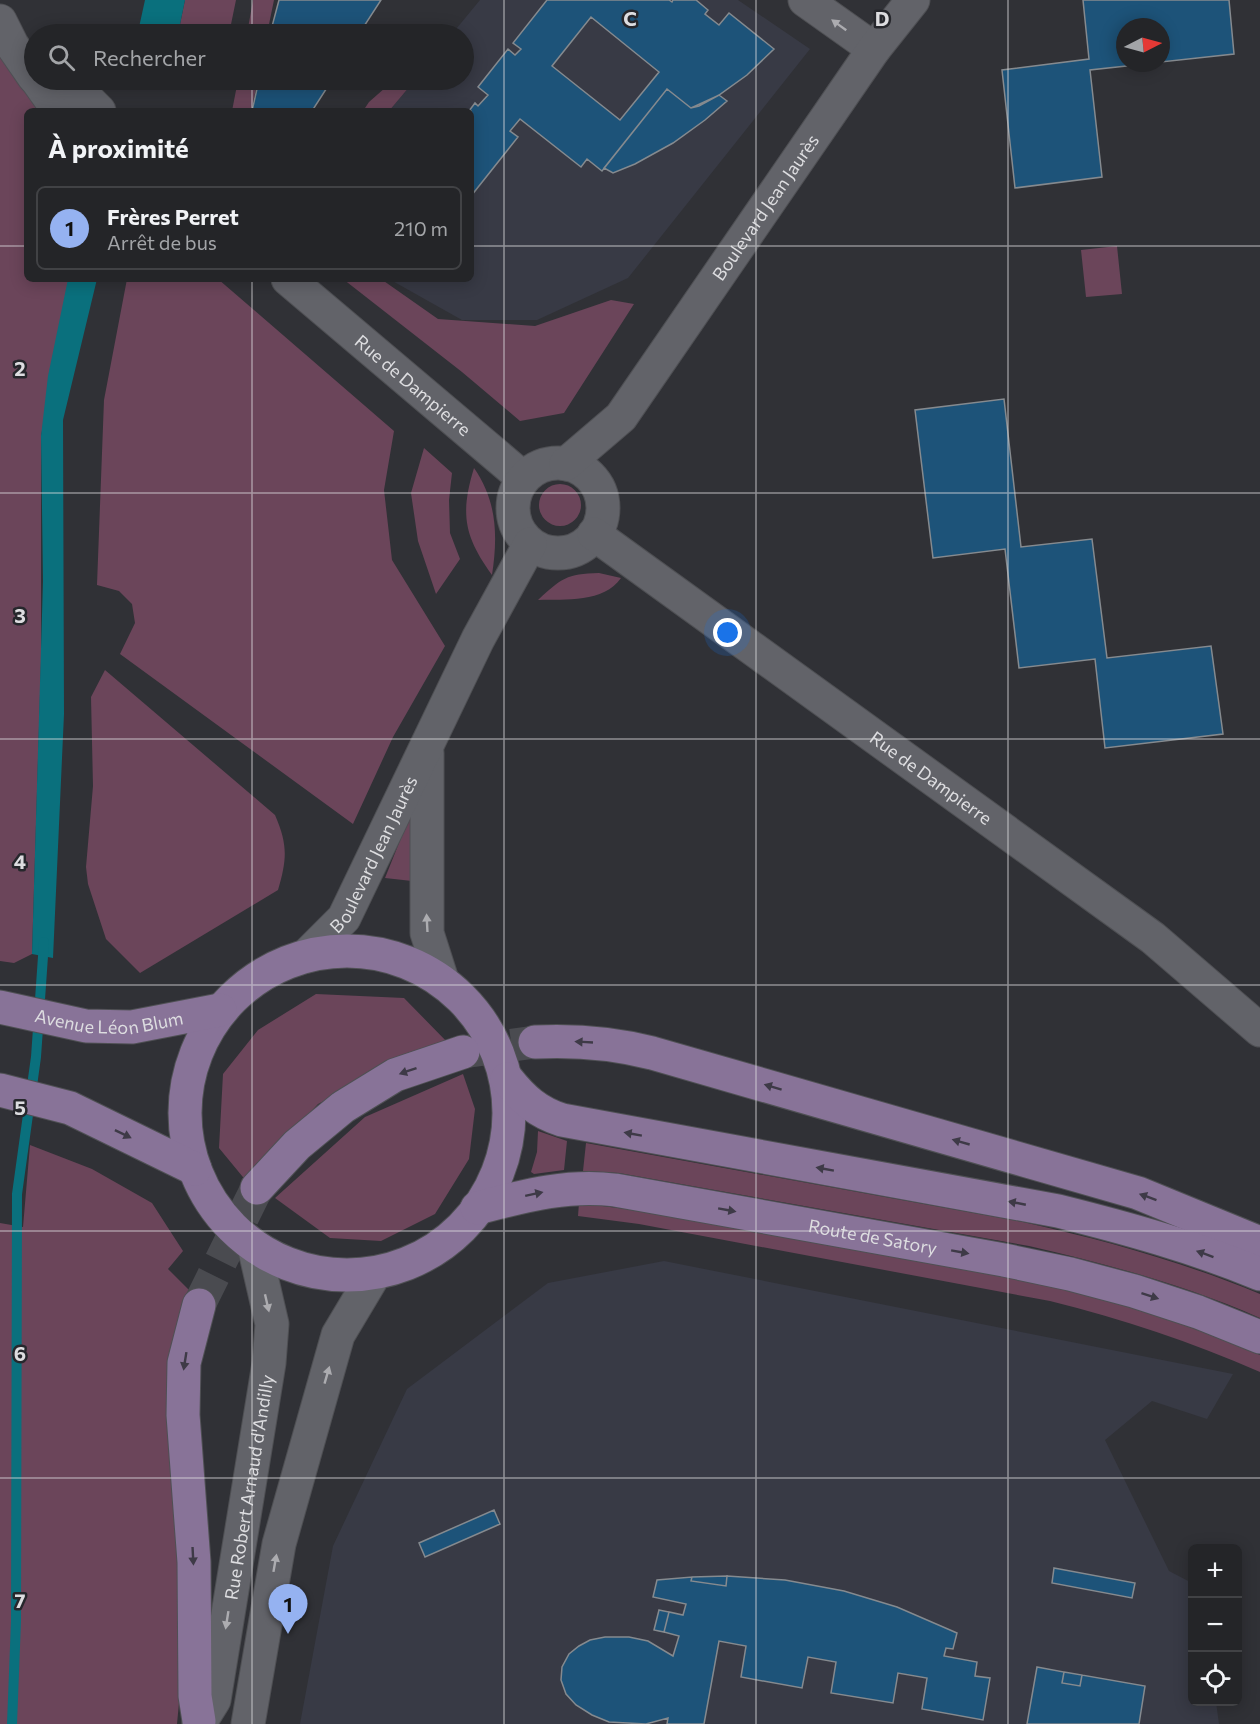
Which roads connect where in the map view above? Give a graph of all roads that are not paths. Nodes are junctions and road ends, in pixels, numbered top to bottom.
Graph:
1 (805, 0) edge
2 (913, 0) edge
3 (0, 7) edge
4 (0, 21) edge
5 (24, 33) edge
6 (874, 49) junction
7 (24, 62) edge
8 (44, 90) edge
9 (78, 90) edge
10 (59, 108) edge
11 (96, 108) edge
12 (291, 283) edge
13 (621, 417) junction
14 (566, 464) junction
15 (523, 478) junction
16 (600, 492) junction
17 (594, 534) junction
18 (530, 544) junction
19 (427, 742) junction
20 (306, 956) junction
21 (441, 980) junction
22 (0, 1007) edge
23 (219, 1010) junction
24 (1260, 1029) edge
25 (535, 1042) tunnel mouth
26 (463, 1052) tunnel mouth
27 (507, 1080) junction
28 (0, 1090) edge
29 (195, 1169) junction
30 (257, 1188) tunnel mouth
31 (477, 1208) junction
32 (1260, 1243) edge
33 (254, 1246) junction
34 (375, 1273) junction
35 (1260, 1274) edge
36 (199, 1305) tunnel mouth
37 (1260, 1337) edge
38 (199, 1723) edge
39 (248, 1724) edge

6 -> 1 street
2 - 6 street, Boulevard Jean Jaurès
3 - 5 street
4 - 7 street
6 - 13 street, Boulevard Jean Jaurès
8 - 10 street
9 - 11 street
12 - 15 street, Rue de Dampierre
13 - 14 street, Boulevard Jean Jaurès
13 - 16 street, Boulevard Jean Jaurès
14 - 15 street
14 - 16 street
15 - 18 street
16 - 17 street
17 - 18 street
17 - 24 street, Rue de Dampierre
18 - 19 street, Boulevard Jean Jaurès
19 - 20 street, Boulevard Jean Jaurès
21 -> 19 street, Boulevard Jean Jaurès
20 - 21 main road
20 - 23 main road
21 - 27 main road
22 - 23 main road, Avenue Léon Blum
23 - 29 main road
32 -> 25 main road
26 -> 30 main road
27 - 31 main road
35 -> 27 main road
28 -> 29 main road
29 - 33 main road
31 - 34 main road
31 -> 37 main road, Route de Satory
33 - 34 main road
33 -> 38 street, Rue Robert Arnaud d'Andilly
39 -> 34 street, Rue Robert Arnaud d'Andilly
36 -> 38 main road

